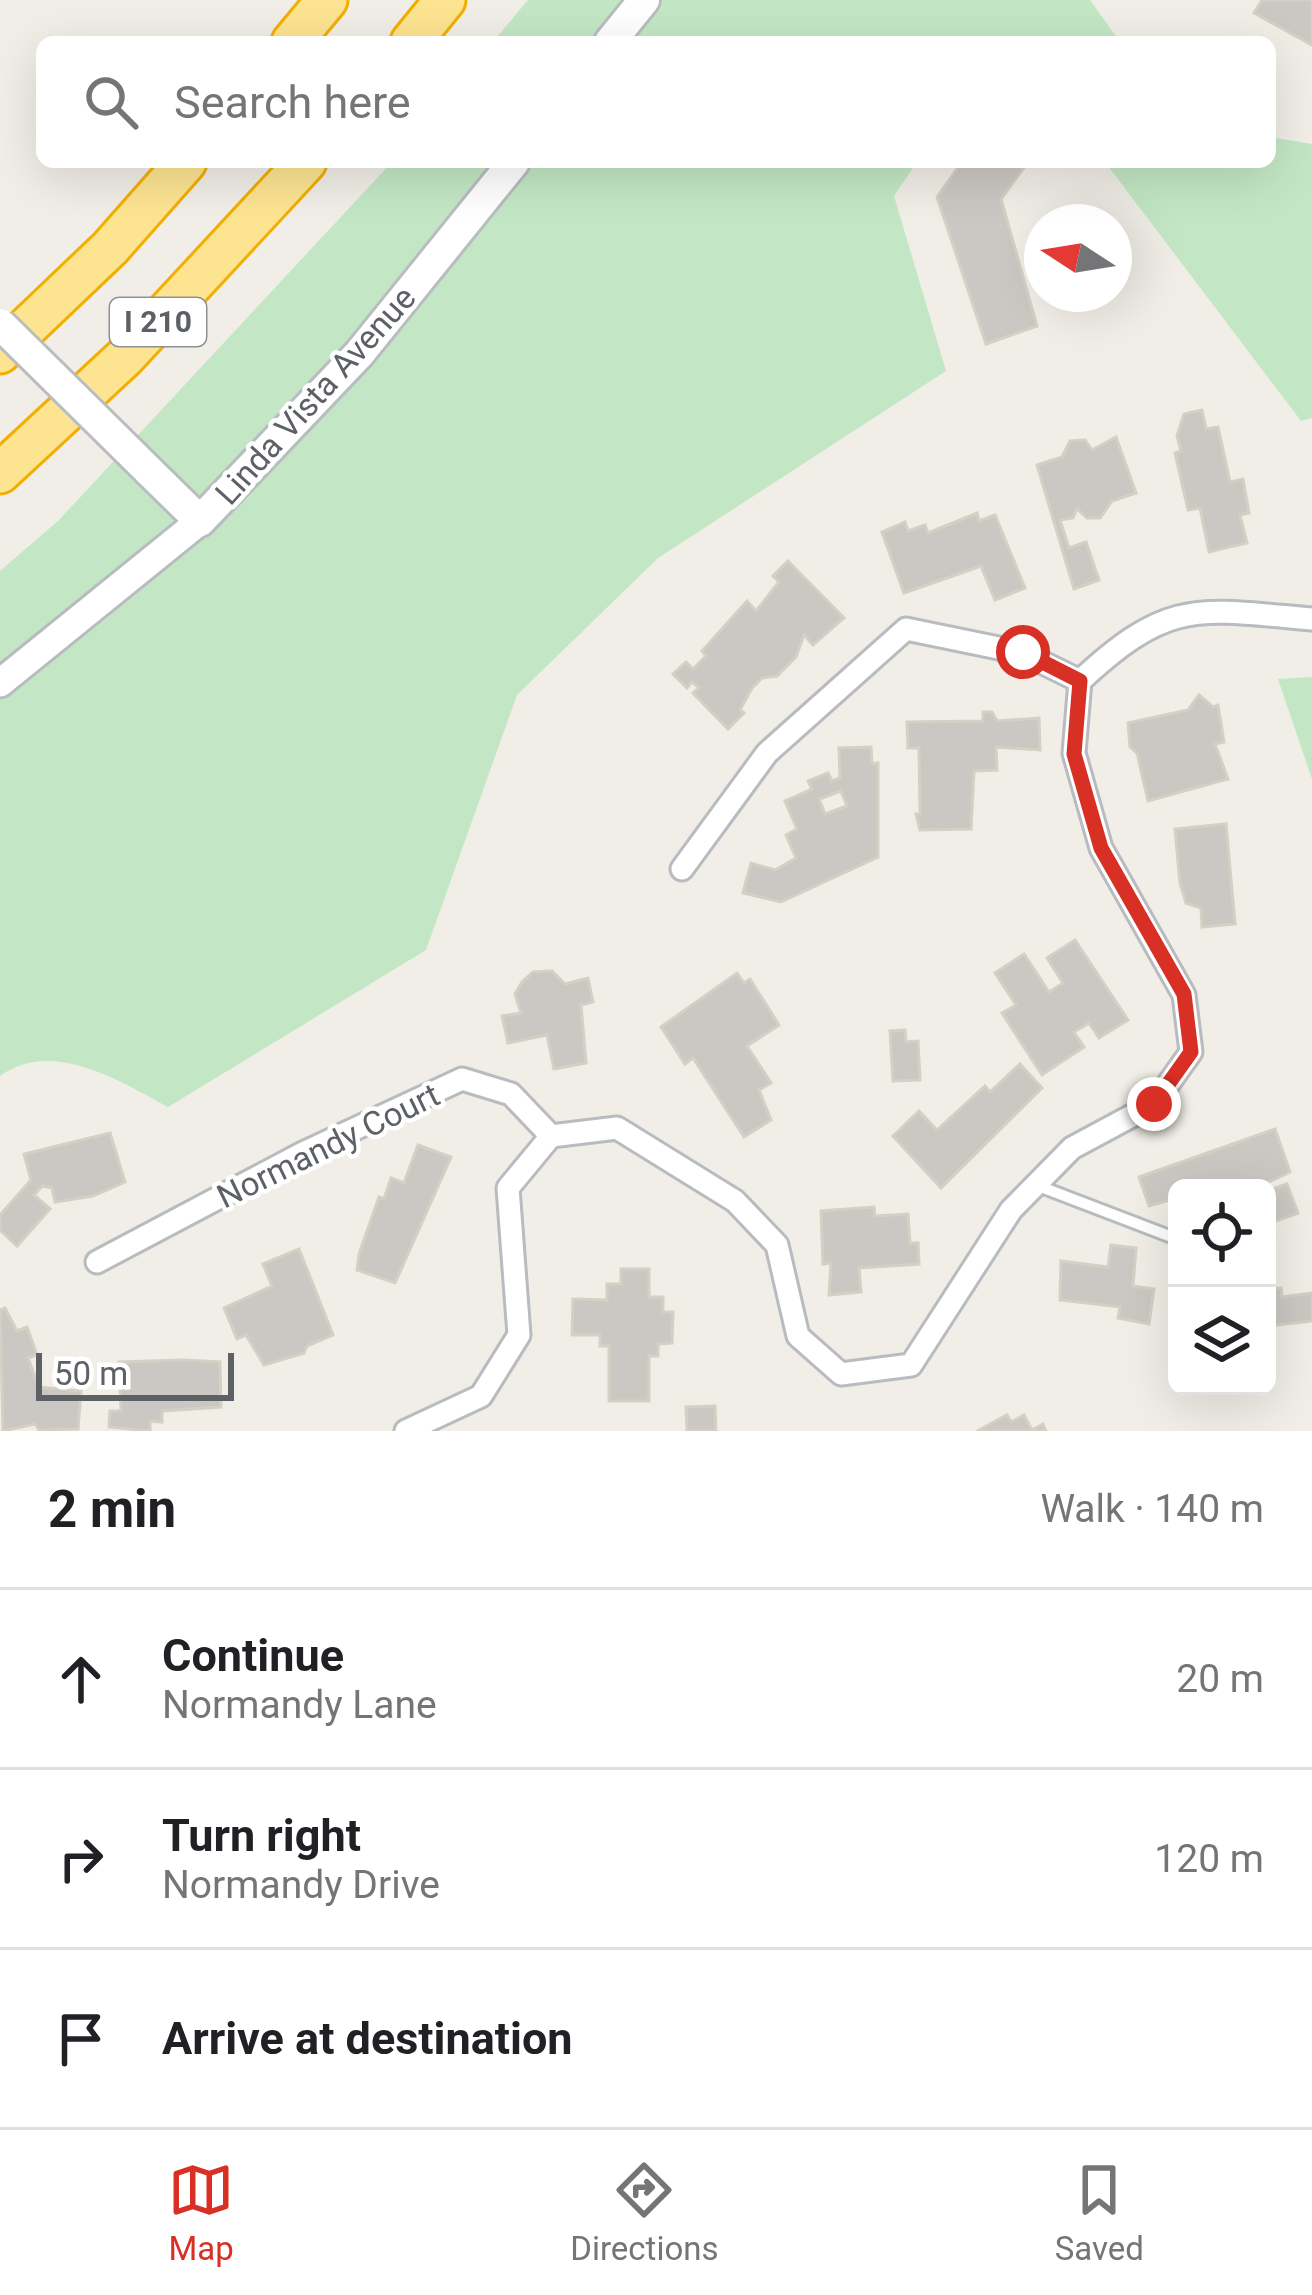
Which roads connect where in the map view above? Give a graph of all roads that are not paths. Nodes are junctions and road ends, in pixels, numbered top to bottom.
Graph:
1 (327, 0) edge
2 (445, 0) edge
3 (644, 0) edge
4 (297, 36) edge
5 (416, 36) edge
6 (615, 36) edge
7 (181, 168) edge
8 (300, 168) edge
9 (509, 168) edge
10 (0, 324) edge
11 (0, 353) edge
12 (0, 473) edge
13 (200, 521) junction
14 (1312, 619) edge
15 (1080, 681) junction
16 (0, 683) edge
17 (682, 869) dead end
18 (550, 1136) junction
19 (1036, 1185) junction
20 (1168, 1236) edge
21 (97, 1262) dead end
22 (406, 1431) edge

1 - 4 highway
2 - 5 highway
3 - 6 main road
7 - 11 highway, I 210
8 - 12 highway, I 210
9 - 13 main road, Linda Vista Avenue
10 - 13 main road, Linda Vista Avenue, bridge
13 - 16 street
14 - 15 street
15 - 17 street
15 - 19 street
18 - 19 street
18 - 21 street, Normandy Court
18 - 22 street
19 - 20 lane

